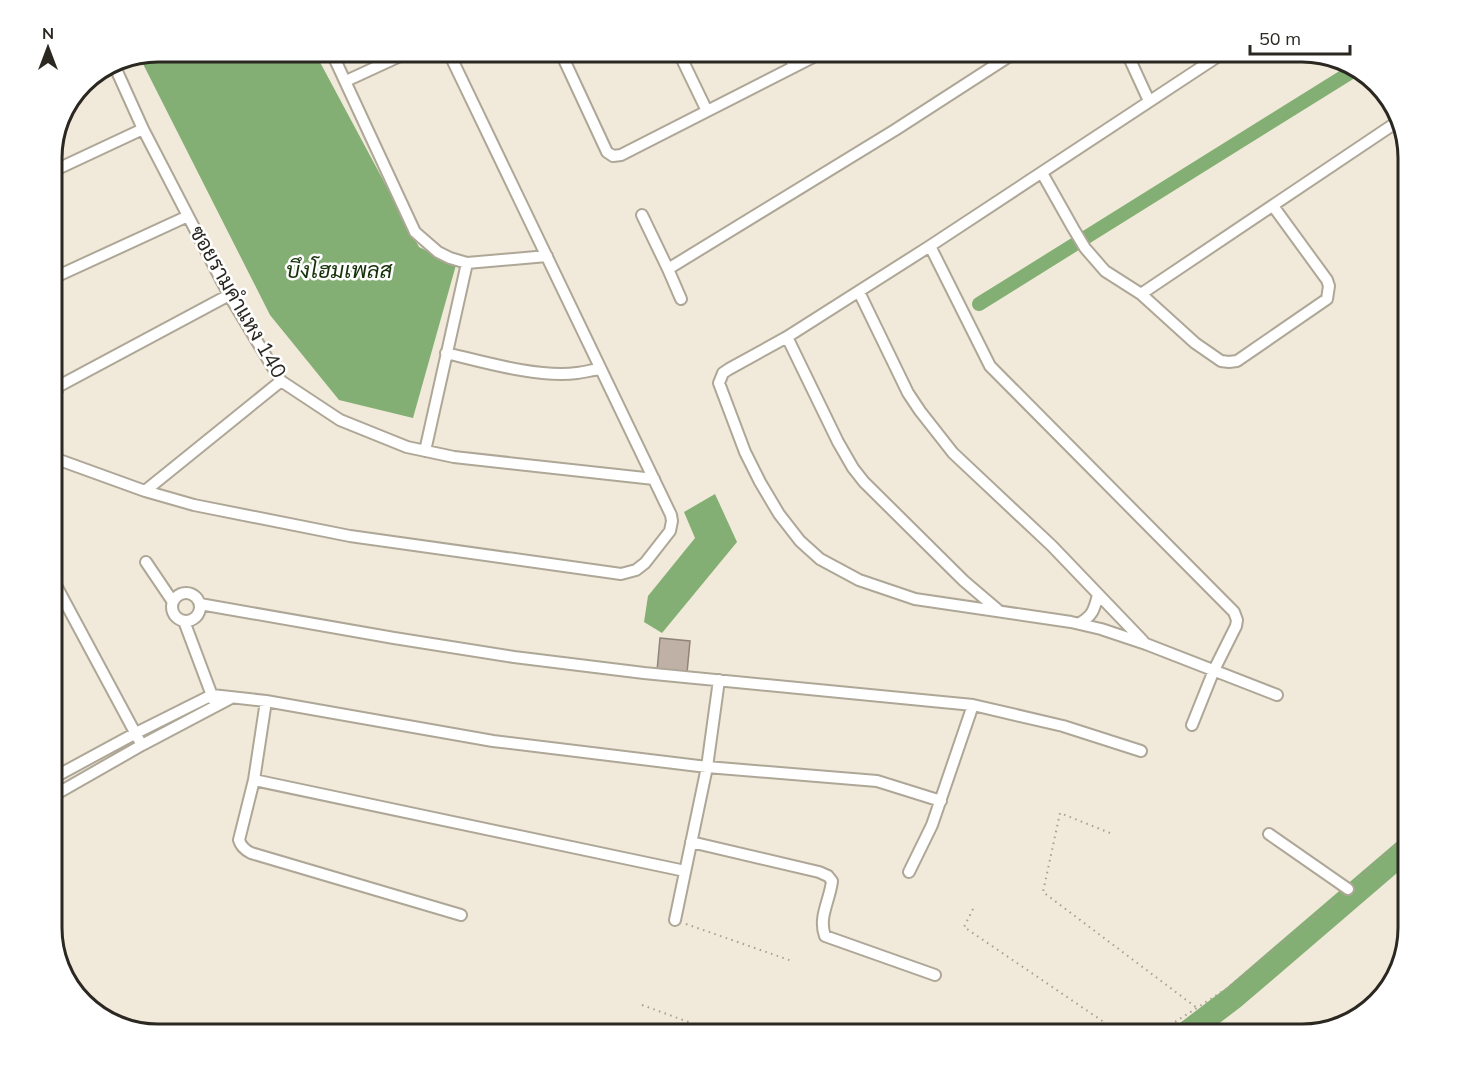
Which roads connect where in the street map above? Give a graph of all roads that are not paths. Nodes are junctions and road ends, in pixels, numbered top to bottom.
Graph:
1 (336, 62) edge
2 (387, 62) edge
3 (453, 62) edge
4 (565, 62) edge
5 (683, 62) edge
6 (792, 62) edge
7 (804, 62) edge
8 (995, 62) edge
9 (1131, 62) edge
10 (1209, 62) edge
11 (794, 67) junction
12 (117, 71) edge
13 (346, 81) junction
14 (1149, 101) junction
15 (707, 111) junction
16 (1392, 125) edge
17 (143, 129) junction
18 (62, 167) edge
19 (1042, 173) junction
20 (1273, 206) junction
21 (642, 214) dead end
22 (188, 216) junction
23 (930, 246) junction
24 (547, 256) junction
25 (467, 263) junction
26 (668, 269) junction
27 (62, 274) edge
28 (859, 291) junction
29 (1142, 294) junction
30 (229, 295) junction
31 (681, 299) dead end
32 (787, 337) junction
33 (446, 353) junction
34 (600, 369) junction
35 (280, 381) junction
36 (62, 385) edge
37 (425, 451) junction
38 (62, 462) edge
39 (654, 479) junction
40 (145, 491) junction
41 (146, 562) dead end
42 (1098, 595) junction
43 (62, 596) edge
44 (173, 602) junction
45 (200, 604) junction
46 (998, 611) junction
47 (184, 621) junction
48 (1080, 623) junction
49 (1146, 644) junction
50 (1214, 670) junction
51 (718, 680) junction
52 (212, 695) junction
53 (1277, 695) dead end
54 (231, 698) junction
55 (266, 701) junction
56 (972, 705) junction
57 (216, 707) junction
58 (1192, 725) dead end
59 (136, 733) junction
60 (142, 745) junction
61 (1142, 750) dead end
62 (707, 767) junction
63 (62, 772) edge
64 (254, 780) junction
65 (62, 791) edge
66 (941, 801) junction
67 (1269, 834) dead end
68 (691, 842) junction
69 (685, 871) junction
70 (909, 872) dead end
71 (1348, 889) road end
72 (461, 915) dead end
73 (675, 920) road end
74 (935, 975) dead end

1 - 13 street
2 - 13 street
3 - 24 street
4 - 15 street
5 - 15 street
6 - 11 street
7 - 11 street
8 - 26 street
9 - 14 street
10 - 14 street
11 - 15 street
12 - 17 street, ซอยรามคำแหง 140
13 - 25 street
14 - 19 street
16 - 20 street
17 - 18 street
17 - 22 street, ซอยรามคำแหง 140
19 - 23 street
19 - 29 street
20 - 29 street
20 - 29 street
21 - 26 street
22 - 27 street
22 - 30 street, ซอยรามคำแหง 140
23 - 28 street
23 - 50 street
24 - 25 street
24 - 34 street
25 - 33 street
26 - 31 street
28 - 32 street
28 - 42 street
30 - 35 street, ซอยรามคำแหง 140
30 - 36 street
32 - 46 street
32 - 46 street
33 - 34 street
33 - 37 street
34 - 39 street
35 - 37 street, ซอยรามคำแหง 140
35 - 40 street
37 - 39 street, ซอยรามคำแหง 140
38 - 40 street
39 - 40 street
41 - 44 street
42 - 48 street
42 - 49 street
43 - 59 street
44 - 45 street
44 - 47 street
45 - 47 street
45 - 51 street
46 - 48 street
47 - 52 street
48 - 49 street
49 - 50 street
50 - 53 street
50 - 58 street
51 - 56 street
51 - 62 street
52 - 54 street
52 - 57 street
52 - 59 street
54 - 55 street
54 - 57 street
55 - 62 street
55 - 64 street
56 - 61 street
56 - 66 street
57 - 60 street
59 - 60 street
59 - 63 street
60 - 65 street
62 - 66 street
62 - 68 street
64 - 69 street
64 - 72 street
66 - 70 street
67 - 71 street
68 - 69 street
68 - 74 street
69 - 73 street

